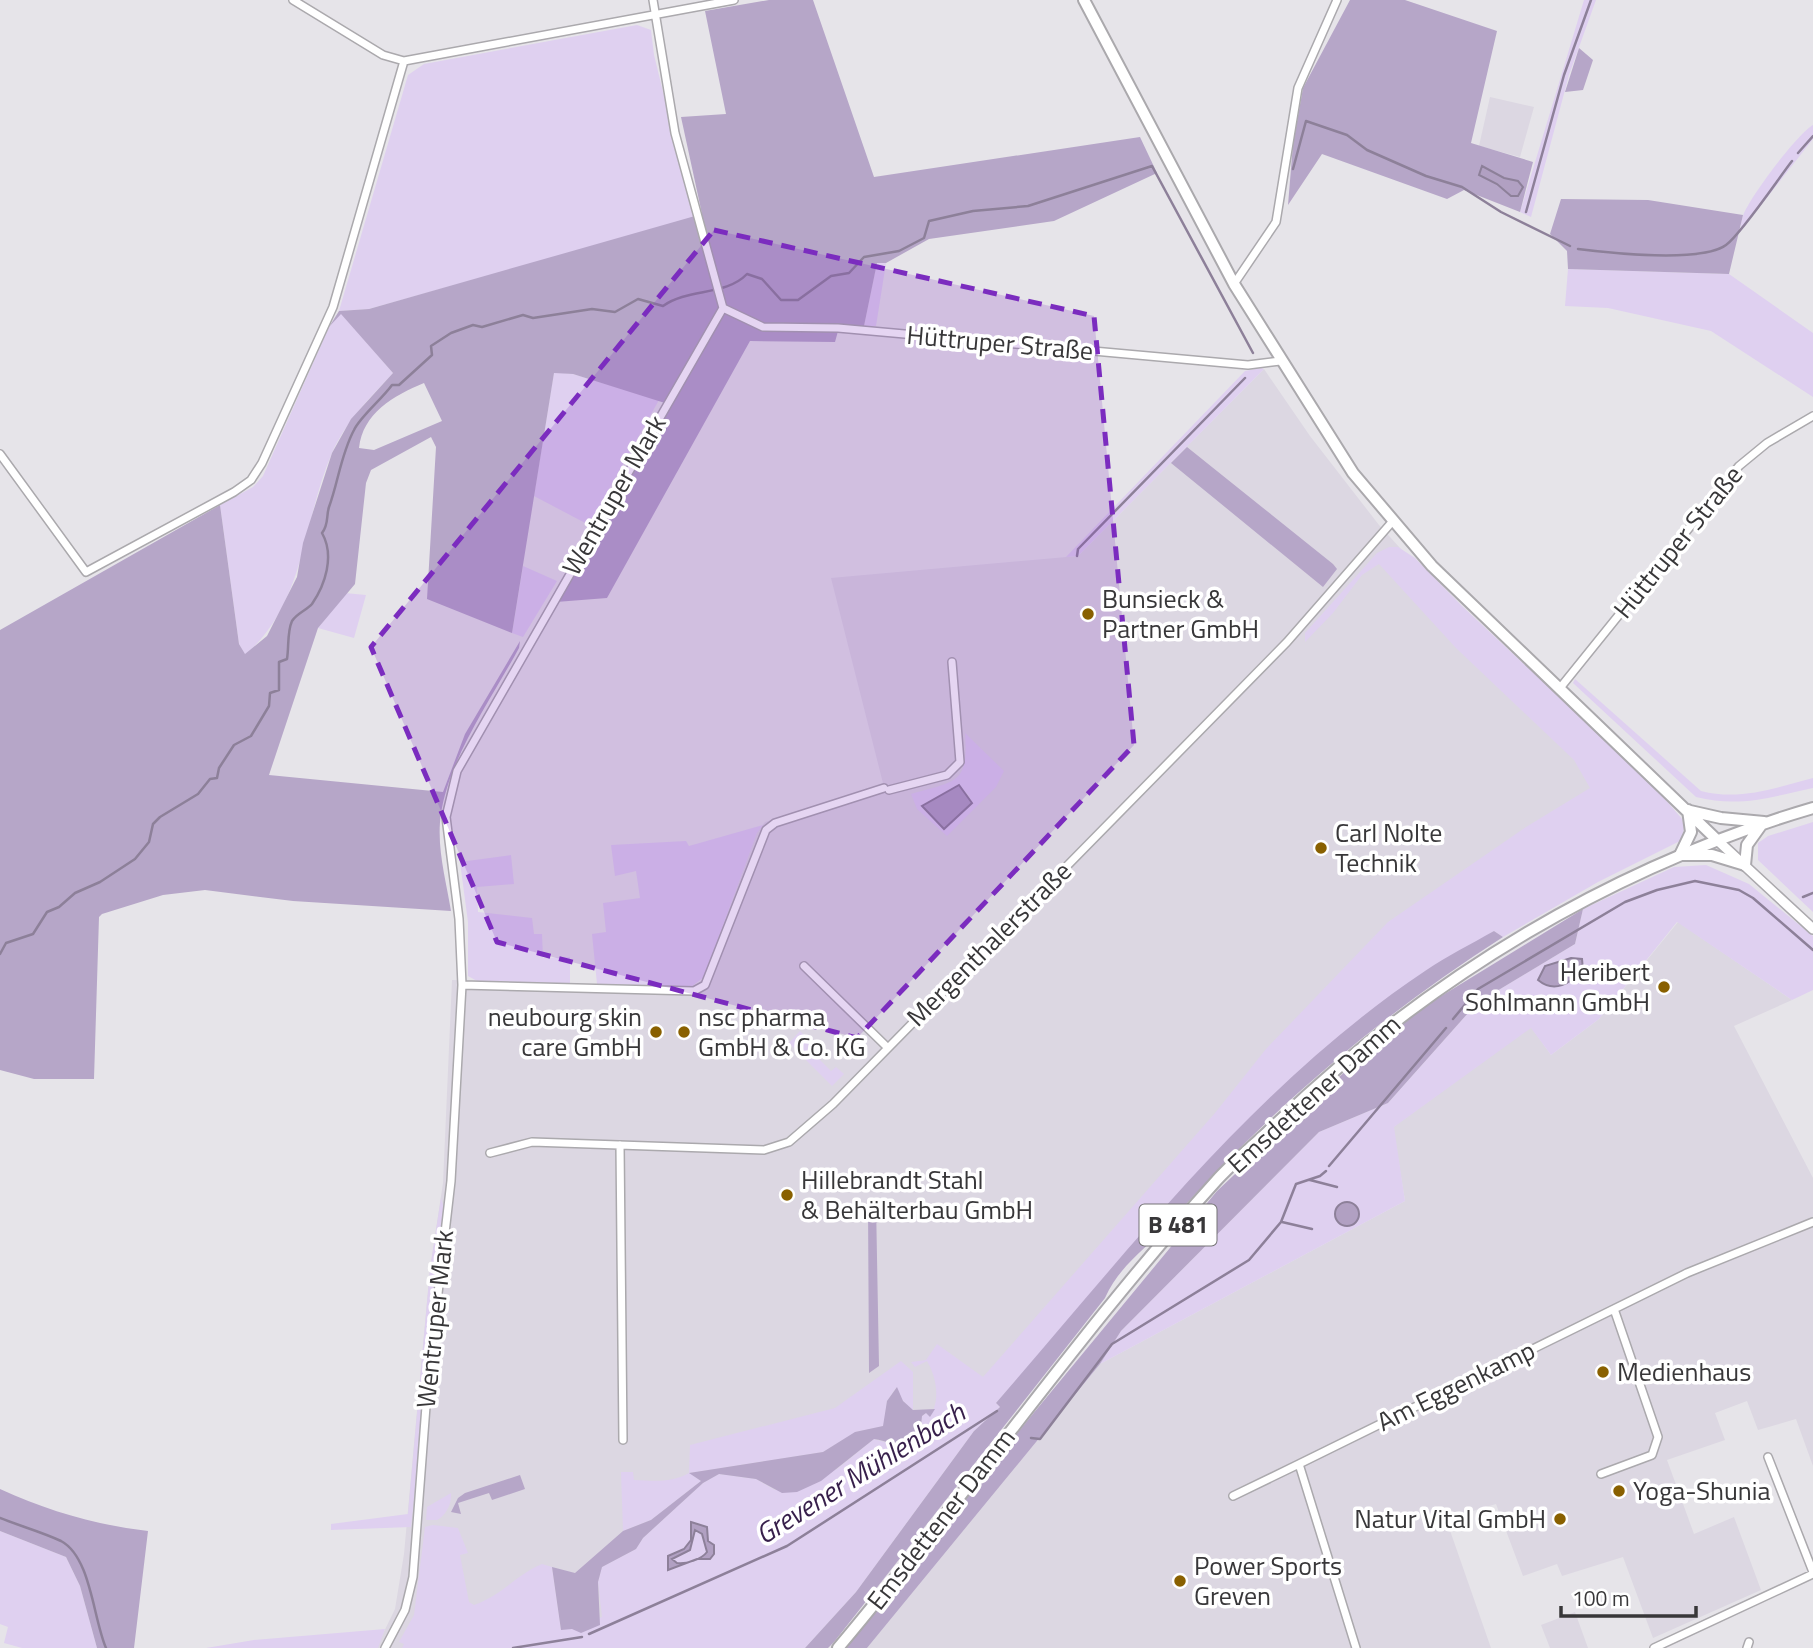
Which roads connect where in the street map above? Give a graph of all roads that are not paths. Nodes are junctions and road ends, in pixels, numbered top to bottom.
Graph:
1 (293, 0) edge
2 (653, 0) edge
3 (734, 0) edge
4 (1084, 0) edge
5 (1337, 0) edge
6 (653, 13) junction
7 (404, 61) junction
8 (1234, 284) junction
9 (723, 308) junction
10 (1280, 360) junction
11 (1813, 416) edge
12 (0, 454) edge
13 (1392, 522) junction
14 (952, 662) dead end
15 (1560, 688) junction
16 (1813, 808) edge
17 (1688, 810) junction
18 (1763, 822) junction
19 (1716, 839) junction
20 (1680, 855) junction
21 (1745, 865) junction
22 (1813, 929) edge
23 (804, 966) dead end
24 (462, 985) junction
25 (887, 1047) junction
26 (620, 1145) junction
27 (490, 1153) dead end
28 (1813, 1222) edge
29 (1614, 1308) junction
30 (623, 1440) dead end
31 (1768, 1457) dead end
32 (1299, 1464) junction
33 (1601, 1474) dead end
34 (1233, 1496) dead end
35 (1813, 1573) edge
36 (386, 1648) edge
37 (838, 1648) edge
38 (1356, 1648) edge
39 (1654, 1648) edge

1 - 7 street
2 - 6 street
3 - 6 street
4 - 8 main road
5 - 8 street
6 - 7 street
6 - 9 street
7 - 12 street
8 - 10 main road
9 - 10 street, Hüttruper Straße
9 - 24 street, Wentruper Mark
10 - 13 main road
11 - 15 street, Hüttruper Straße
13 - 15 main road
13 - 25 street, Mergenthalerstraße
14 - 24 street
15 - 17 main road
16 - 18 main road, B 481
17 - 18 main road
17 - 19 main road
17 - 20 main road
18 - 19 main road, B 481
18 - 21 main road
19 - 20 main road, Emsdettener Damm / B 481
19 - 21 street
20 - 21 main road
20 - 37 main road, Emsdettener Damm / B 481
21 - 22 street
23 - 25 street
24 - 36 street, Wentruper Mark
25 - 26 street, Mergenthalerstraße
26 - 27 street, Mergenthalerstraße
26 - 30 street
28 - 29 street, Am Eggenkamp
29 - 32 street, Am Eggenkamp
29 - 33 street
31 - 35 street
32 - 34 street, Am Eggenkamp
32 - 38 street
35 - 39 street

